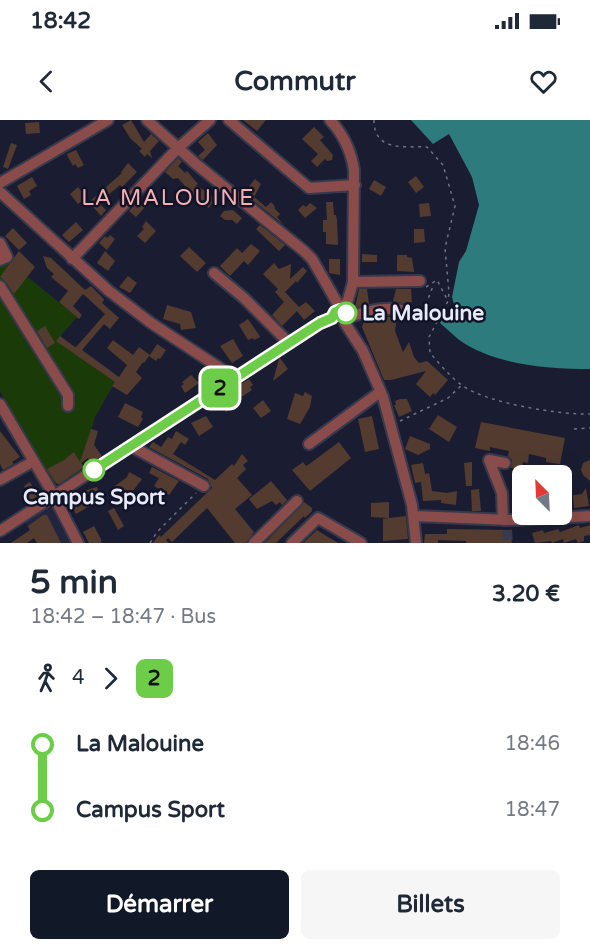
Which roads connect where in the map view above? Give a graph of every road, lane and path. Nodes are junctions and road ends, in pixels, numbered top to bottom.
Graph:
1 (108, 120) edge
2 (147, 120) edge
3 (210, 120) edge
4 (229, 120) edge
5 (330, 120) edge
6 (374, 120) edge
7 (178, 148) junction
8 (0, 183) edge
9 (355, 184) junction
10 (0, 192) edge
11 (0, 243) edge
12 (72, 259) junction
13 (0, 260) edge
14 (214, 273) dead end
15 (353, 282) junction
16 (422, 284) joint
17 (432, 285) junction
18 (0, 286) edge
19 (448, 301) junction
20 (414, 315) joint
21 (341, 316) junction
22 (289, 343) junction
23 (232, 380) junction
24 (462, 385) junction
25 (380, 392) junction
26 (0, 404) edge
27 (68, 406) dead end
28 (590, 414) edge
29 (391, 425) junction
30 (590, 428) edge
31 (574, 429) dead end
32 (309, 444) dead end
33 (131, 446) junction
34 (32, 462) junction
35 (505, 463) dead end
36 (0, 480) edge
37 (204, 486) joint
38 (54, 496) junction
39 (297, 501) dead end
40 (415, 516) junction
41 (590, 516) edge
42 (506, 523) junction
43 (0, 531) edge
44 (78, 543) edge
45 (150, 543) edge
46 (254, 543) edge
47 (292, 543) edge
48 (360, 543) edge
49 (416, 543) edge

1 - 8 street
2 - 7 street
3 - 7 street
4 - 9 street
5 - 9 street
6 - 19 path
7 - 12 street
7 - 21 street
9 - 15 street
10 - 12 street
11 - 13 street
12 - 23 street
14 - 22 street
15 - 16 street
15 - 21 street
16 - 17 path
17 - 19 path
17 - 20 path
18 - 27 street
19 - 24 path
20 - 21 street
21 - 22 street
21 - 25 street
22 - 23 street
23 - 33 street
24 - 28 path
24 - 29 path
25 - 29 street
25 - 32 street
26 - 34 street
29 - 40 street
30 - 31 path
33 - 37 street
33 - 38 street
34 - 36 street
34 - 38 street
35 - 42 street
37 - 45 path
38 - 43 street
38 - 44 street
39 - 46 street
40 - 42 street
40 - 49 street
41 - 42 street
47 - 48 street

